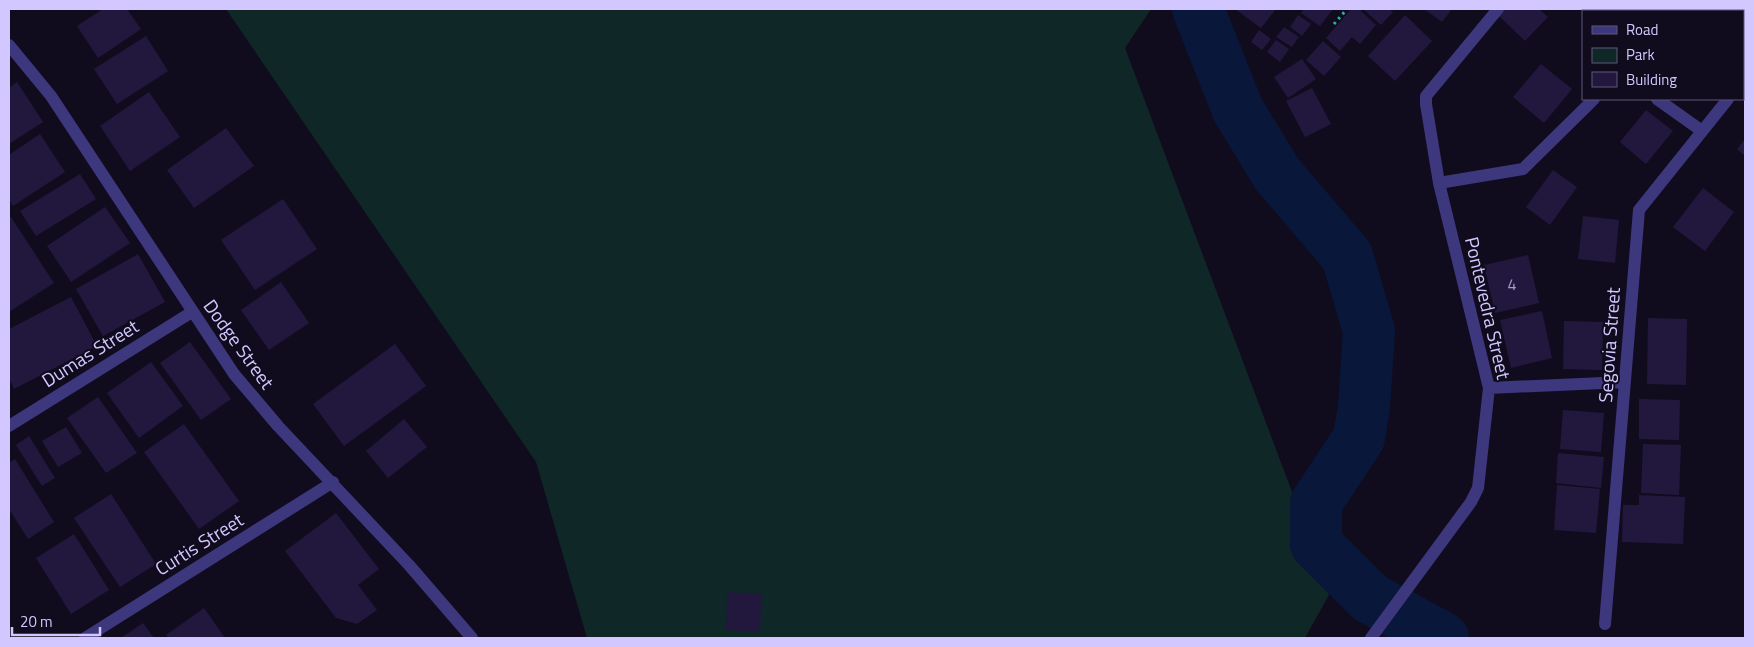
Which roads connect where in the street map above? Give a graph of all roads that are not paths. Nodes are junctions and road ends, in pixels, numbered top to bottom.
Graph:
1 (1498, 9) edge
2 (9, 45) edge
3 (1593, 100) edge
4 (1658, 100) edge
5 (1727, 100) edge
6 (1702, 131) junction
7 (1439, 183) junction
8 (192, 312) junction
9 (1625, 382) junction
10 (1489, 388) junction
11 (9, 424) edge
12 (332, 482) junction
13 (1605, 624) dead end
14 (86, 638) edge
15 (472, 638) edge
16 (1371, 638) edge

1 - 7 street, Pontevedra Street
2 - 8 street, Dodge Street
3 - 7 street
4 - 6 street
5 - 6 street, Segovia Street
6 - 9 street, Segovia Street
7 - 10 street, Pontevedra Street
8 - 11 street, Dumas Street
8 - 12 street, Dodge Street
9 - 10 street
9 - 13 street, Segovia Street
10 - 16 street, Pontevedra Street
12 - 14 street, Curtis Street
12 - 15 street, Dodge Street

